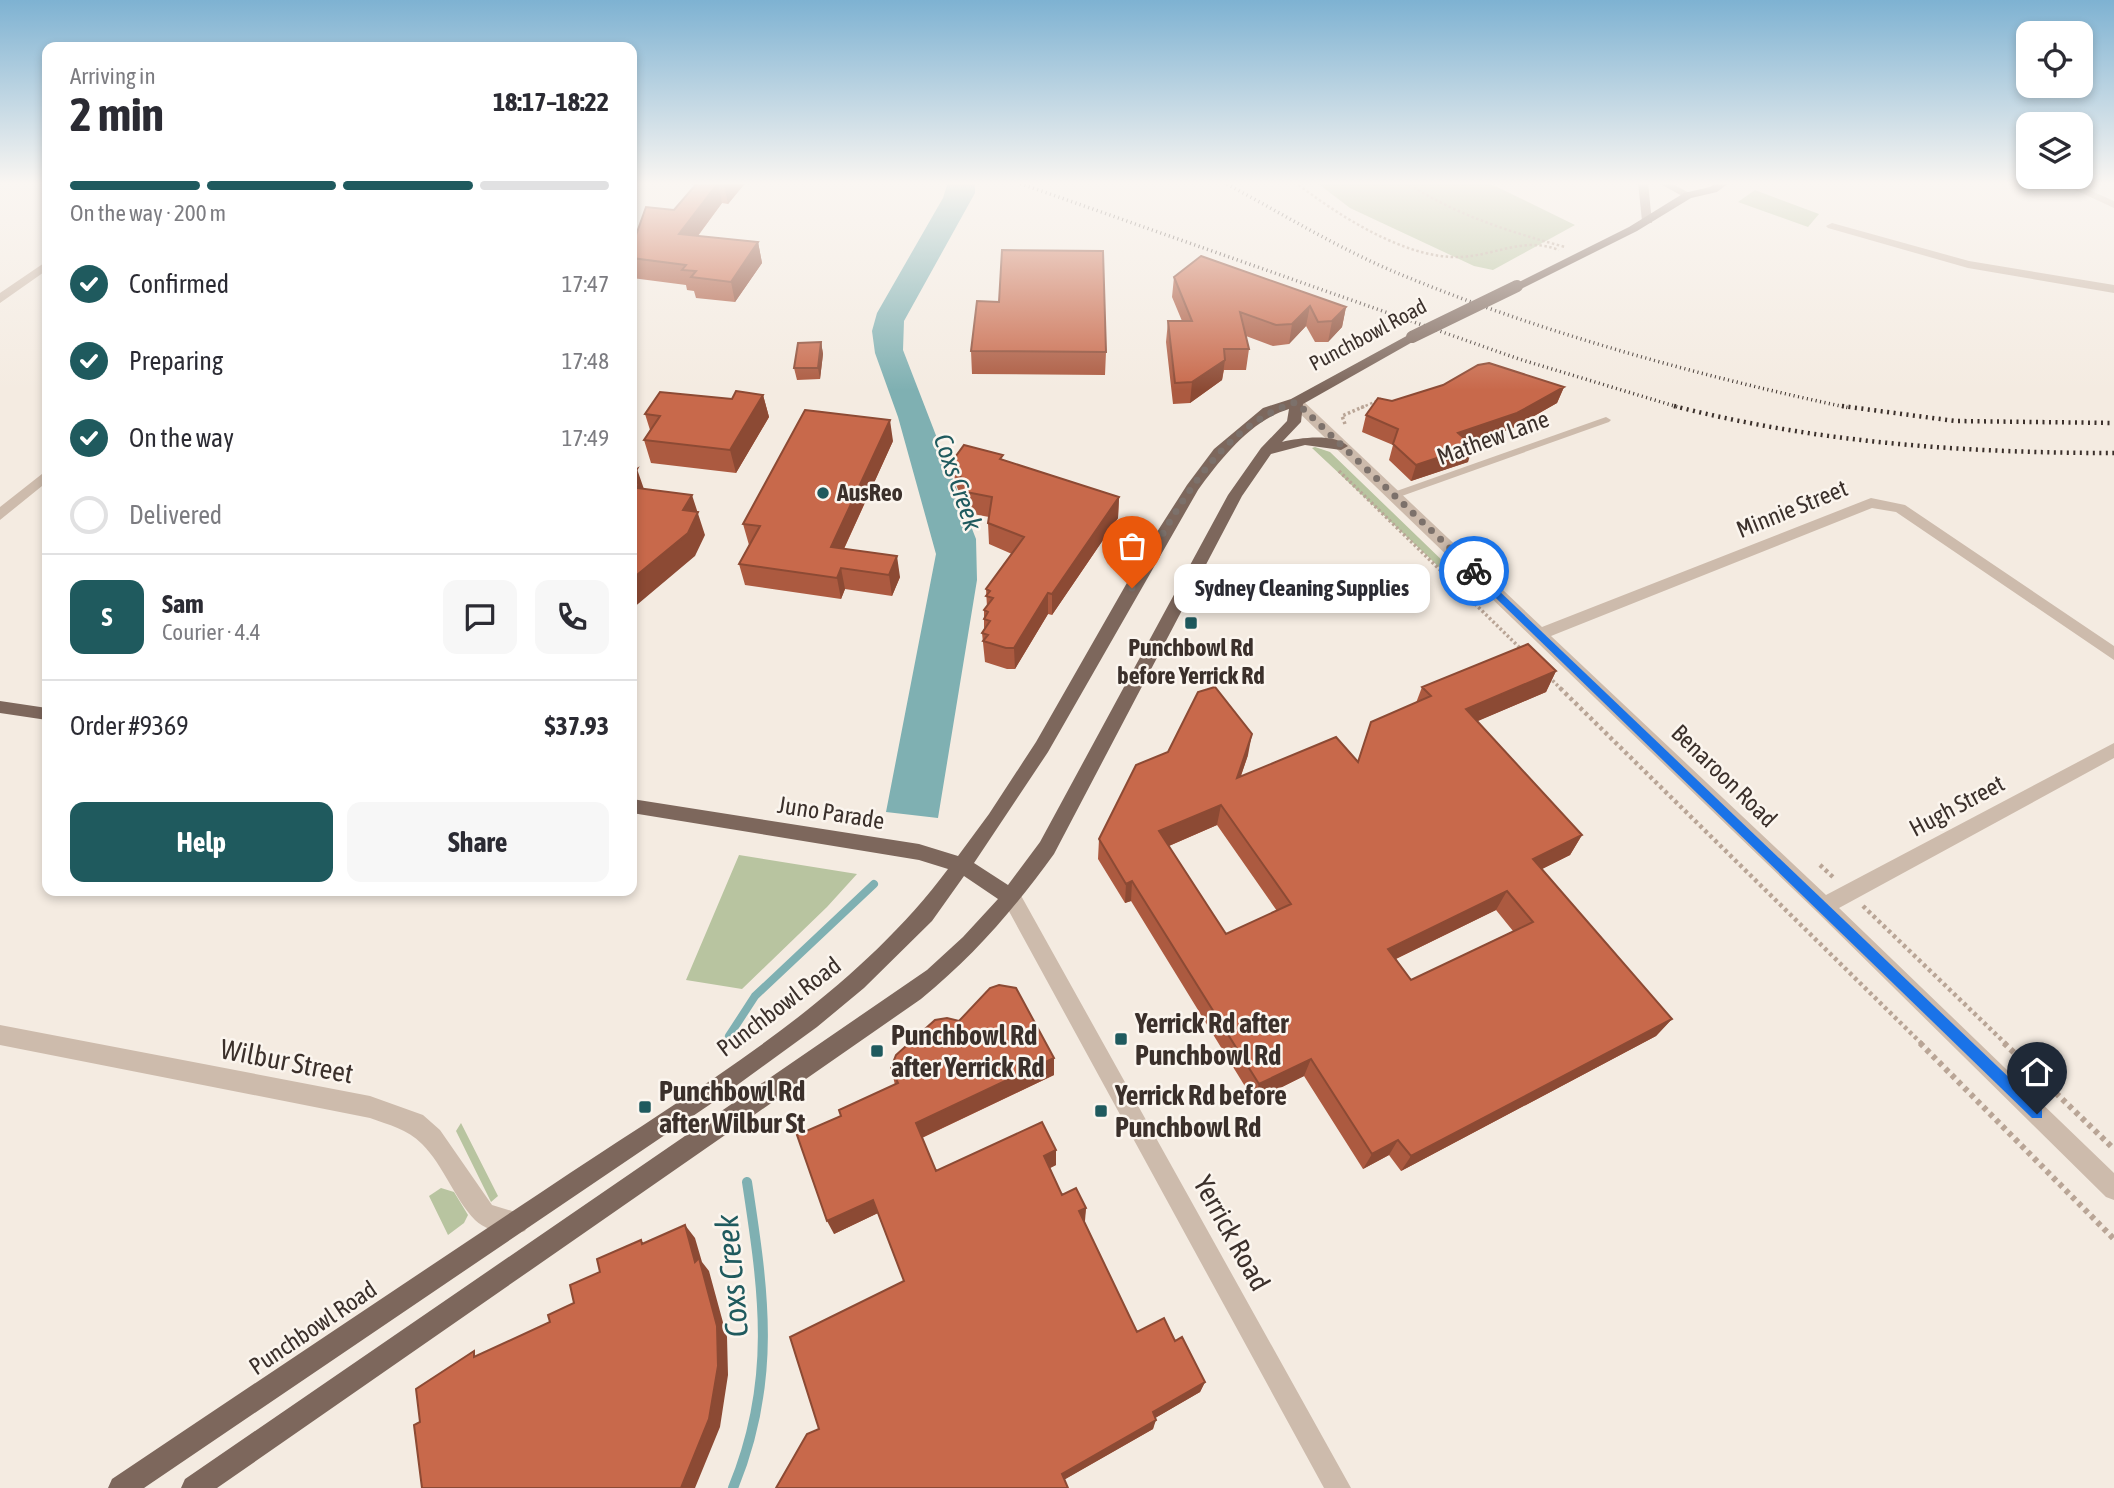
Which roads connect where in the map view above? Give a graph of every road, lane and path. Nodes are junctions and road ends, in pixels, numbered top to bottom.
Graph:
1 (1423, 251) edge
2 (1490, 251) edge
3 (1565, 251) edge
4 (1570, 251) edge
5 (1589, 251) edge
6 (1923, 251) edge
7 (1578, 257) junction
8 (42, 269) edge
9 (2114, 289) edge
10 (0, 299) edge
11 (1383, 398) edge
12 (1296, 402) junction
13 (1606, 420) dead end
14 (1353, 431) dead end
15 (1341, 446) junction
16 (1266, 451) junction
17 (1331, 463) dead end
18 (42, 479) edge
19 (1395, 495) junction
20 (0, 515) edge
21 (1540, 634) junction
22 (2114, 654) edge
23 (1533, 661) edge
24 (1542, 670) edge
25 (0, 707) edge
26 (42, 713) edge
27 (2114, 750) edge
28 (637, 807) edge
29 (1820, 865) dead end
30 (964, 866) junction
31 (1849, 892) junction
32 (1012, 898) junction
33 (1824, 906) junction
34 (0, 1035) edge
35 (2114, 1149) edge
36 (2114, 1189) edge
37 (517, 1223) junction
38 (2114, 1239) edge
39 (121, 1488) edge
40 (194, 1488) edge
41 (1338, 1488) edge

1 - 2 path
3 - 7 path
4 - 7 path
5 - 7 main road, Punchbowl Road
6 - 9 street
7 - 12 main road, Punchbowl Road, bridge
8 - 10 street
11 - 14 path
12 - 15 street, Benaroon Road
12 - 16 main road, Punchbowl Road
12 - 30 main road, Punchbowl Road
13 - 19 lane, Mathew Lane
15 - 16 main road
15 - 19 street, Benaroon Road
16 - 32 main road, Punchbowl Road
17 - 23 path
18 - 20 street
19 - 21 street, Benaroon Road
21 - 22 street, Minnie Street
21 - 33 street, Benaroon Road
24 - 38 path
25 - 26 main road
27 - 31 street, Hugh Street
28 - 30 main road, Juno Parade
29 - 31 path
30 - 32 main road, Juno Parade
30 - 37 main road, Punchbowl Road
31 - 33 street, Hugh Street
31 - 35 path
32 - 40 main road, Punchbowl Road
32 - 41 street, Yerrick Road
33 - 36 street, Benaroon Road
34 - 37 street, Wilbur Street
37 - 39 main road, Punchbowl Road

